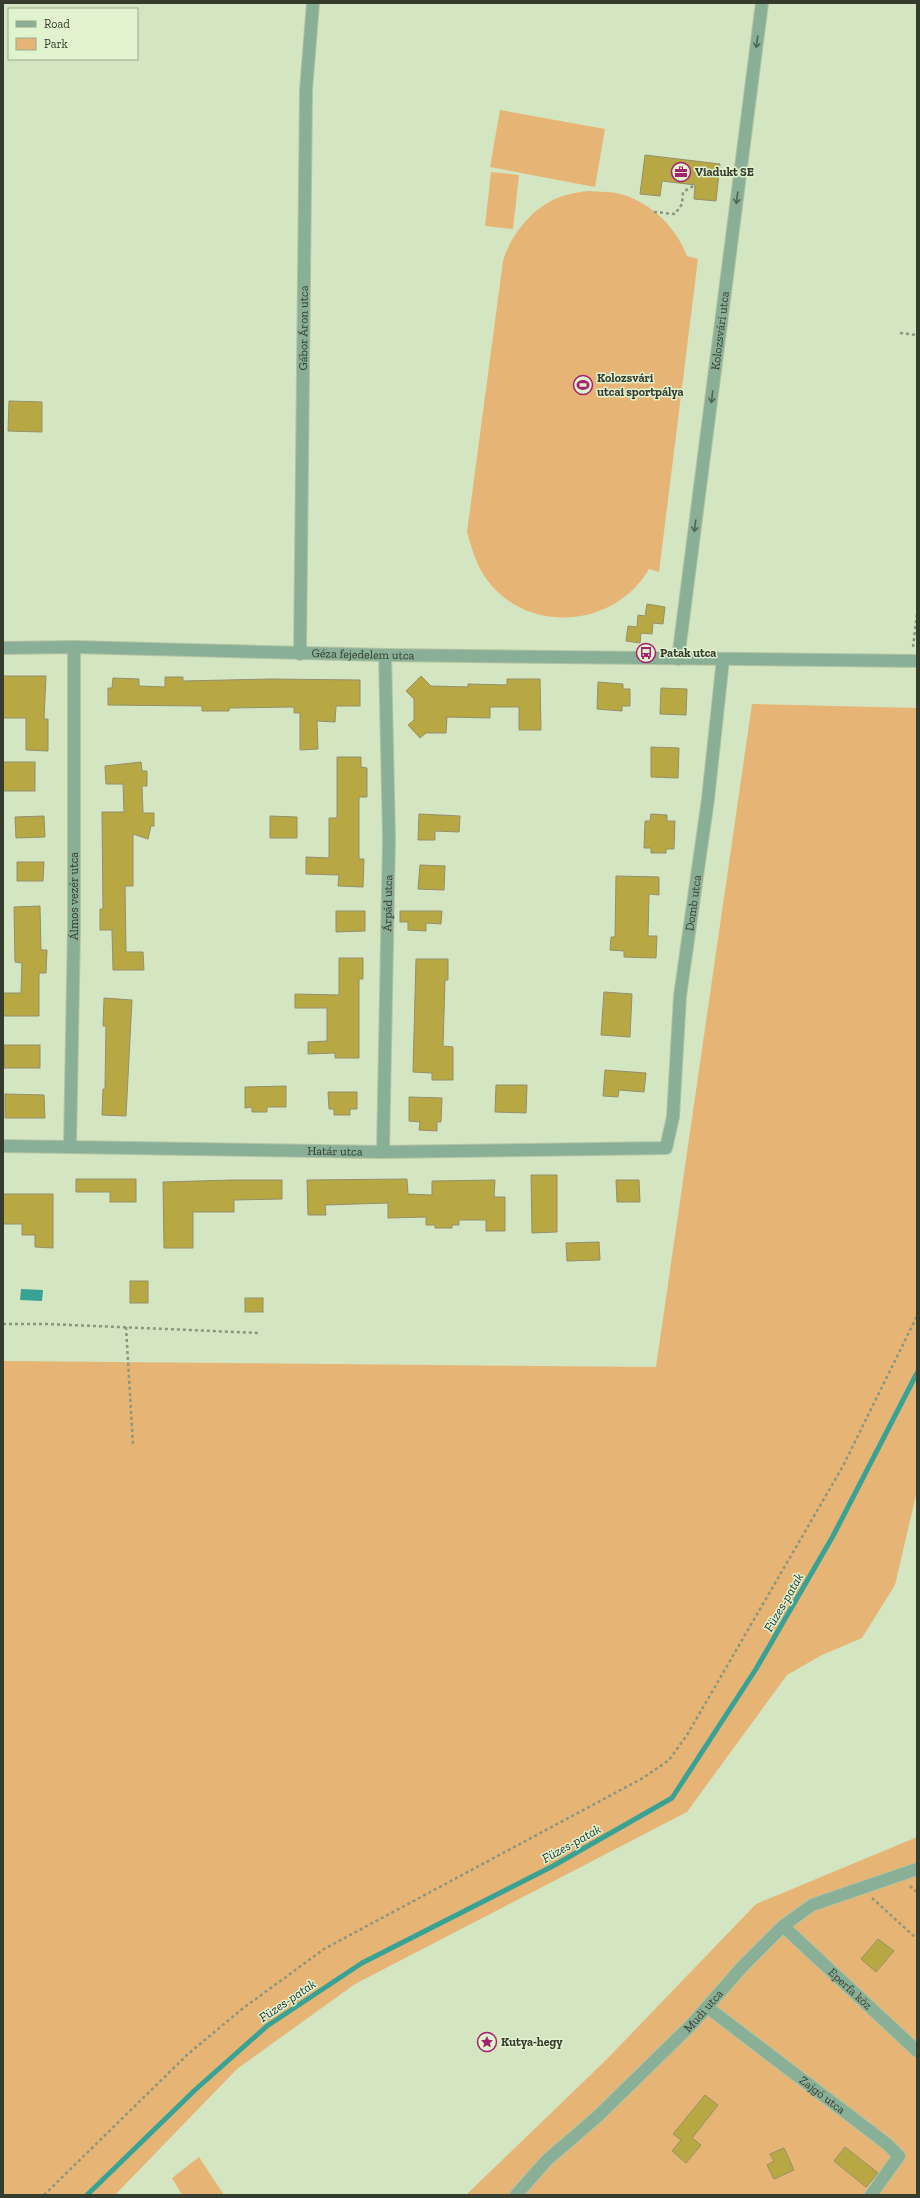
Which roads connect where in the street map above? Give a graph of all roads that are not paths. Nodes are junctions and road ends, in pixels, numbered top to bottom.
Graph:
1 (313, 3) edge
2 (762, 3) edge
3 (74, 647) junction
4 (3, 648) edge
5 (300, 654) junction
6 (385, 655) junction
7 (678, 659) junction
8 (723, 659) junction
9 (914, 661) edge
10 (70, 1145) junction
11 (3, 1146) edge
12 (666, 1148) joint
13 (383, 1152) junction
14 (917, 1869) edge
15 (783, 1926) junction
16 (707, 2007) junction
17 (917, 2051) edge
18 (516, 2195) edge
19 (871, 2195) edge

1 - 5 street, Gábor Áron utca
2 -> 7 street, Kolozsvári utca
3 - 4 street, Géza fejedelem utca
3 - 5 street, Géza fejedelem utca
3 - 10 street, Álmos vezér utca
5 - 6 street, Géza fejedelem utca
6 - 7 street, Géza fejedelem utca
6 - 13 street, Árpád utca
7 - 8 street, Géza fejedelem utca
8 - 9 street
8 - 12 street, Domb utca
10 - 11 street, Határ utca
10 - 13 street, Határ utca
12 - 13 street, Határ utca
14 - 15 street, Mudi utca
15 - 16 street, Mudi utca
15 - 17 street, Eperfa köz
16 - 18 street, Mudi utca
16 - 19 street, Zajgó utca

